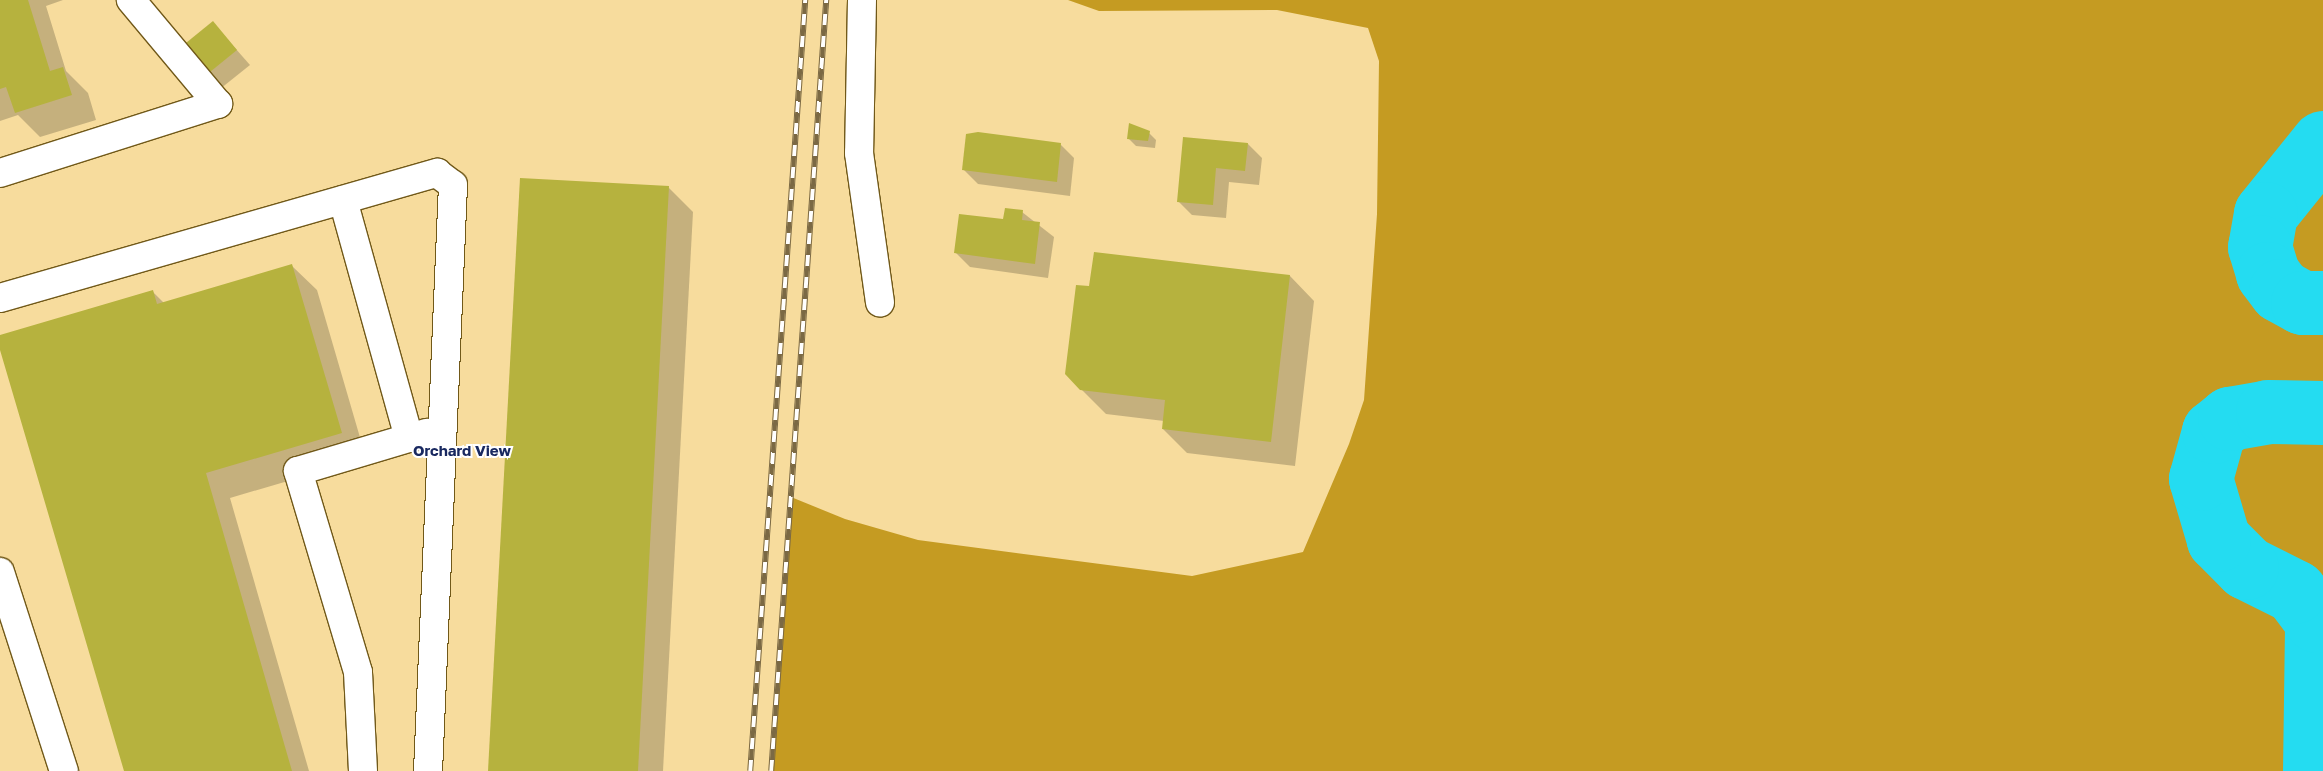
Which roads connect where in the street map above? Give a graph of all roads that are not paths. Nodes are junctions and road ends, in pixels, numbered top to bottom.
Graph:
1 (132, 0) edge
2 (862, 0) edge
3 (0, 173) edge
4 (343, 200) junction
5 (0, 298) edge
6 (880, 303) dead end
7 (444, 429) junction
8 (409, 438) junction
9 (0, 572) edge
10 (64, 771) edge
11 (363, 771) edge
12 (428, 771) edge

1 - 3 lane
2 - 6 lane
4 - 5 lane
4 - 7 lane
4 - 8 lane
7 - 8 lane
7 - 12 lane
8 - 11 lane
9 - 10 lane

